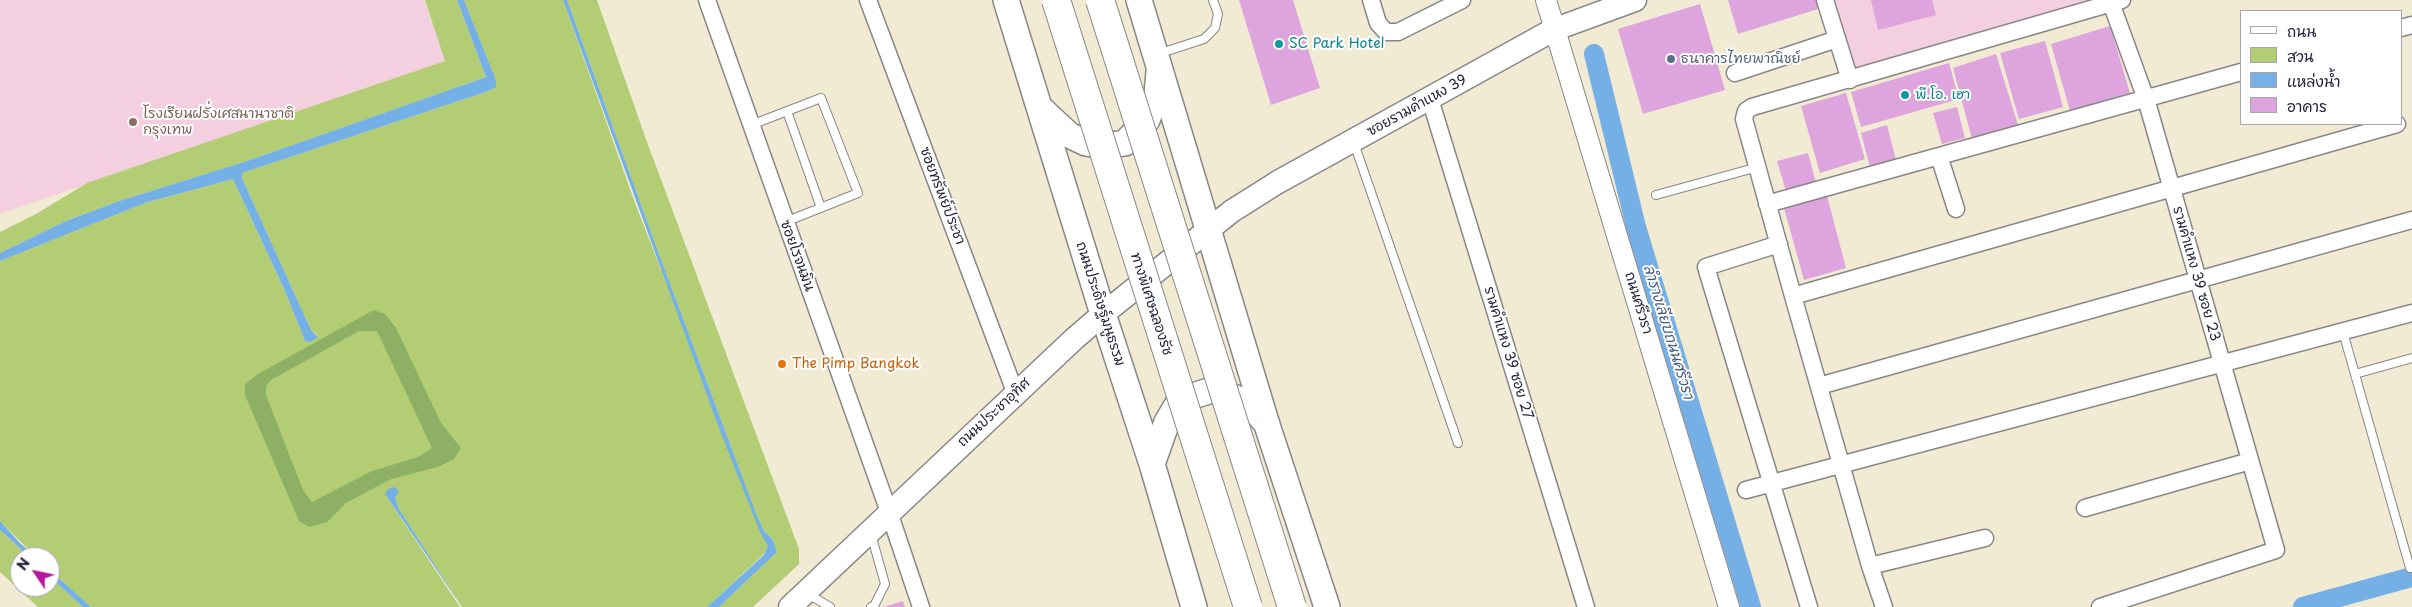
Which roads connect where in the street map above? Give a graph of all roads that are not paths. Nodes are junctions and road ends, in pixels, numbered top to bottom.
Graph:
1 (707, 0) edge
2 (868, 0) edge
3 (1006, 0) edge
4 (1056, 0) edge
5 (1100, 0) edge
6 (1140, 0) edge
7 (1213, 0) edge
8 (1371, 0) edge
9 (1462, 0) edge
10 (1546, 0) edge
11 (1635, 0) edge
12 (1826, 0) edge
13 (2114, 1) edge
14 (1553, 30) junction
15 (1837, 39) junction
16 (1158, 58) junction
17 (2240, 72) edge
18 (1735, 73) dead end
19 (1850, 80) junction
20 (1430, 99) junction
21 (2146, 99) junction
22 (1039, 108) junction
23 (787, 111) junction
24 (2393, 125) edge
25 (751, 126) junction
26 (1353, 141) junction
27 (1939, 156) junction
28 (1758, 167) junction
29 (2172, 188) junction
30 (1656, 195) dead end
31 (1768, 204) junction
32 (821, 208) junction
33 (1956, 209) dead end
34 (2412, 220) edge
35 (785, 222) junction
36 (1209, 229) junction
37 (1778, 244) junction
38 (2198, 280) junction
39 (1793, 296) junction
40 (2412, 313) edge
41 (1103, 314) junction
42 (2343, 332) junction
43 (2412, 358) edge
44 (2223, 365) junction
45 (2355, 374) junction
46 (1819, 386) junction
47 (1015, 392) junction
48 (1267, 425) junction
49 (1458, 443) dead end
50 (2250, 461) junction
51 (1152, 464) junction
52 (1842, 464) junction
53 (1772, 482) junction
54 (1746, 490) dead end
55 (2085, 508) dead end
56 (889, 512) junction
57 (870, 530) junction
58 (1985, 538) dead end
59 (1870, 566) junction
60 (2412, 568) edge
61 (797, 600) edge
62 (830, 607) edge
63 (873, 607) edge
64 (921, 607) edge
65 (1194, 607) edge
66 (1248, 607) edge
67 (1292, 607) edge
68 (1327, 607) edge
69 (1586, 607) edge
70 (1729, 607) edge
71 (1809, 607) edge
72 (1884, 607) edge
73 (2100, 607) edge

1 - 25 street, ซอยโรจนมิน
2 - 47 street, ซอยทรัพย์ประชา
3 - 22 main road, ถนนประดิษฐ์มนูธรรม
4 - 66 highway, ทางพิเศษฉลองรัช, bridge
5 - 67 highway, bridge
6 - 16 main road
7 - 16 lane
8 - 9 street
10 - 14 street, ถนนศรีวรา
11 - 14 main road, ซอยรามคำแหง 39
12 - 15 street
13 - 19 street
13 - 21 street, รามคำแหง 39 ซอย 23
14 - 20 main road, ซอยรามคำแหง 39
14 - 70 street, ถนนศรีวรา
15 - 18 street
15 - 19 street
16 - 22 main road
16 - 36 main road
17 - 21 street
19 - 28 street
20 - 26 main road, ซอยรามคำแหง 39
20 - 69 street, รามคำแหง 39 ซอย 27
21 - 27 street
21 - 29 street, รามคำแหง 39 ซอย 23
22 - 41 main road, ถนนประดิษฐ์มนูธรรม
23 - 25 lane
23 - 32 lane
23 - 32 lane
24 - 29 street
25 - 35 street, ซอยโรจนมิน
26 - 36 main road, ซอยรามคำแหง 39
26 - 49 lane
27 - 31 street
27 - 33 street
28 - 30 lane
28 - 31 street
29 - 38 street, รามคำแหง 39 ซอย 23
29 - 39 street
31 - 37 street
32 - 35 lane
34 - 38 street
35 - 56 street, ซอยโรจนมิน
36 - 41 main road, ถนนประชาอุทิศ
36 - 48 main road
37 - 39 street
37 - 53 street
38 - 44 street, รามคำแหง 39 ซอย 23
38 - 46 street
39 - 46 street
40 - 42 street
41 - 47 main road, ถนนประชาอุทิศ
41 - 51 main road, ถนนประดิษฐ์มนูธรรม
42 - 44 street
42 - 45 lane
43 - 45 lane
44 - 50 street, รามคำแหง 39 ซอย 23
44 - 52 street
45 - 60 lane
46 - 52 street
47 - 56 main road, ถนนประชาอุทิศ
48 - 51 main road
48 - 68 main road
50 - 55 street
50 - 73 street, รามคำแหง 39 ซอย 23
51 - 65 main road, ถนนประดิษฐ์มนูธรรม
52 - 53 street
52 - 59 street
53 - 54 street
53 - 71 street
56 - 57 main road, ถนนประชาอุทิศ
56 - 64 street, ซอยโรจนมิน
57 - 61 main road, ถนนประชาอุทิศ
57 - 63 lane
58 - 59 street
59 - 72 street
61 - 62 lane

